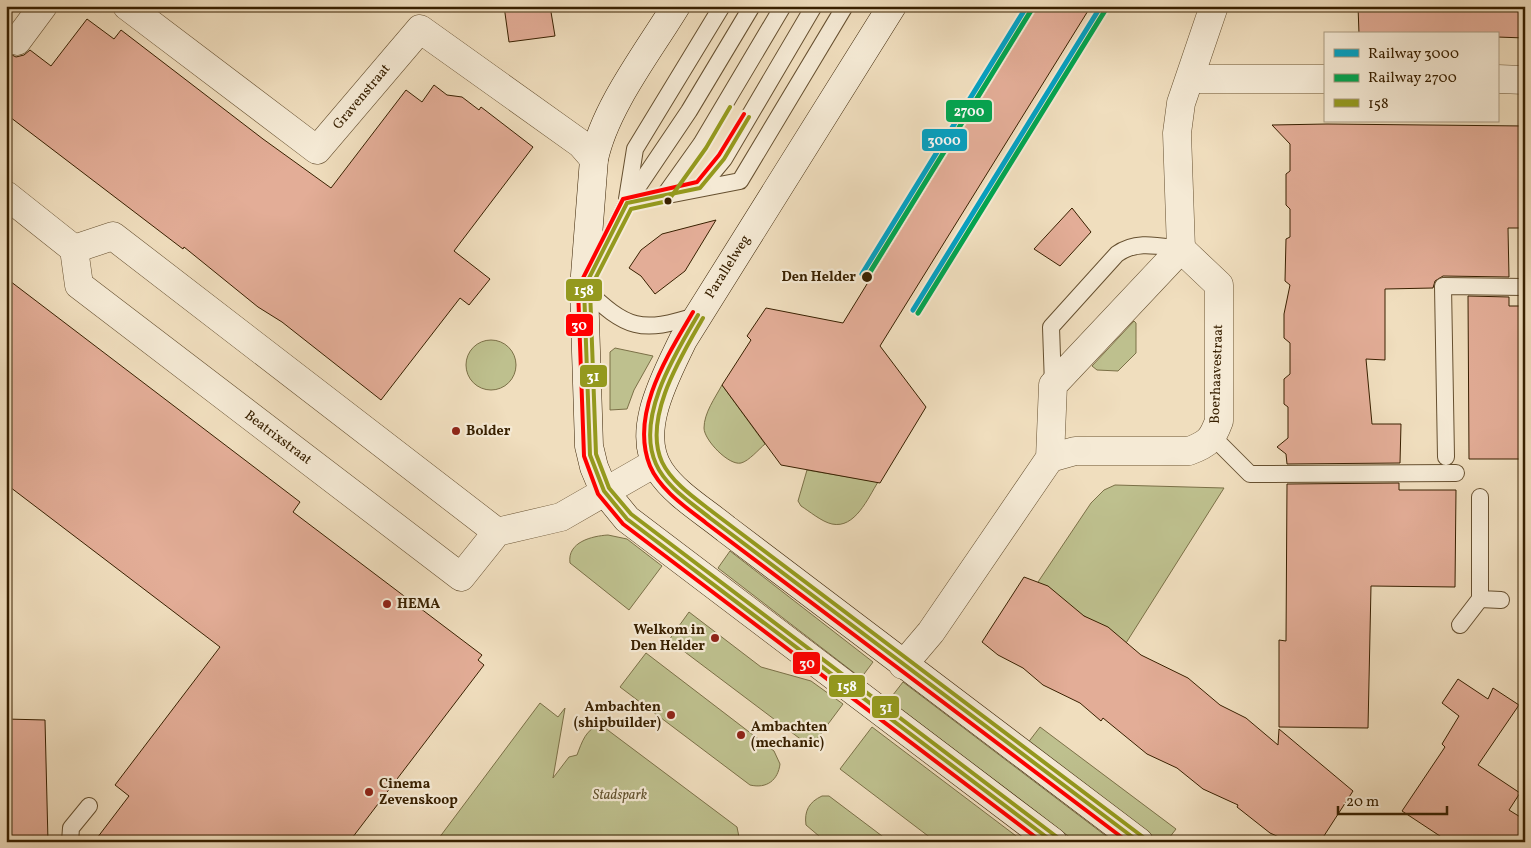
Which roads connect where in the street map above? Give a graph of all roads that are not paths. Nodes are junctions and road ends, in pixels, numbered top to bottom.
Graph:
1 (44, 6) edge
2 (127, 6) edge
3 (676, 6) edge
4 (722, 6) edge
5 (752, 6) edge
6 (783, 6) edge
7 (814, 6) edge
8 (844, 6) edge
9 (892, 6) edge
10 (1214, 6) edge
11 (17, 41) dead end
12 (1190, 79) junction
13 (1324, 79) edge
14 (1498, 80) edge
15 (1525, 80) edge
16 (594, 160) junction
17 (700, 188) junction
18 (6, 196) edge
19 (664, 196) junction
20 (627, 203) junction
21 (74, 249) junction
22 (1181, 249) junction
23 (1525, 287) edge
24 (584, 288) junction
25 (698, 315) junction
26 (1053, 385) junction
27 (1213, 437) junction
28 (1446, 457) dead end
29 (1050, 458) junction
30 (655, 463) junction
31 (1456, 473) dead end
32 (604, 492) junction
33 (1480, 497) dead end
34 (497, 532) junction
35 (1480, 599) junction
36 (1501, 600) dead end
37 (1460, 625) dead end
38 (903, 665) junction
39 (89, 806) dead end
40 (70, 842) edge
41 (1053, 842) edge
42 (1139, 842) edge

1 - 11 street
2 - 16 street, Gravenstraat
3 - 16 street
4 - 20 lane
5 - 20 lane
6 - 19 lane
7 - 17 lane
8 - 17 lane
9 - 25 street, Parallelweg
10 - 12 street
12 - 13 street
12 - 22 street
14 - 15 street
16 - 24 street
17 - 19 lane
18 - 21 street
19 - 20 lane
20 - 24 lane
21 - 34 street
21 - 34 street, Beatrixstraat
22 - 26 street
22 - 26 lane
22 - 27 street, Boerhaavestraat
23 - 28 lane
24 - 25 lane
24 - 32 street
25 - 30 street, Parallelweg
26 - 29 street
27 - 29 street, Boerhaavestraat
27 - 31 lane
29 - 38 street
30 - 32 street
30 - 38 street
32 - 34 street
32 - 41 street
33 - 35 lane
35 - 36 lane
35 - 37 lane
38 - 42 street
39 - 40 lane

